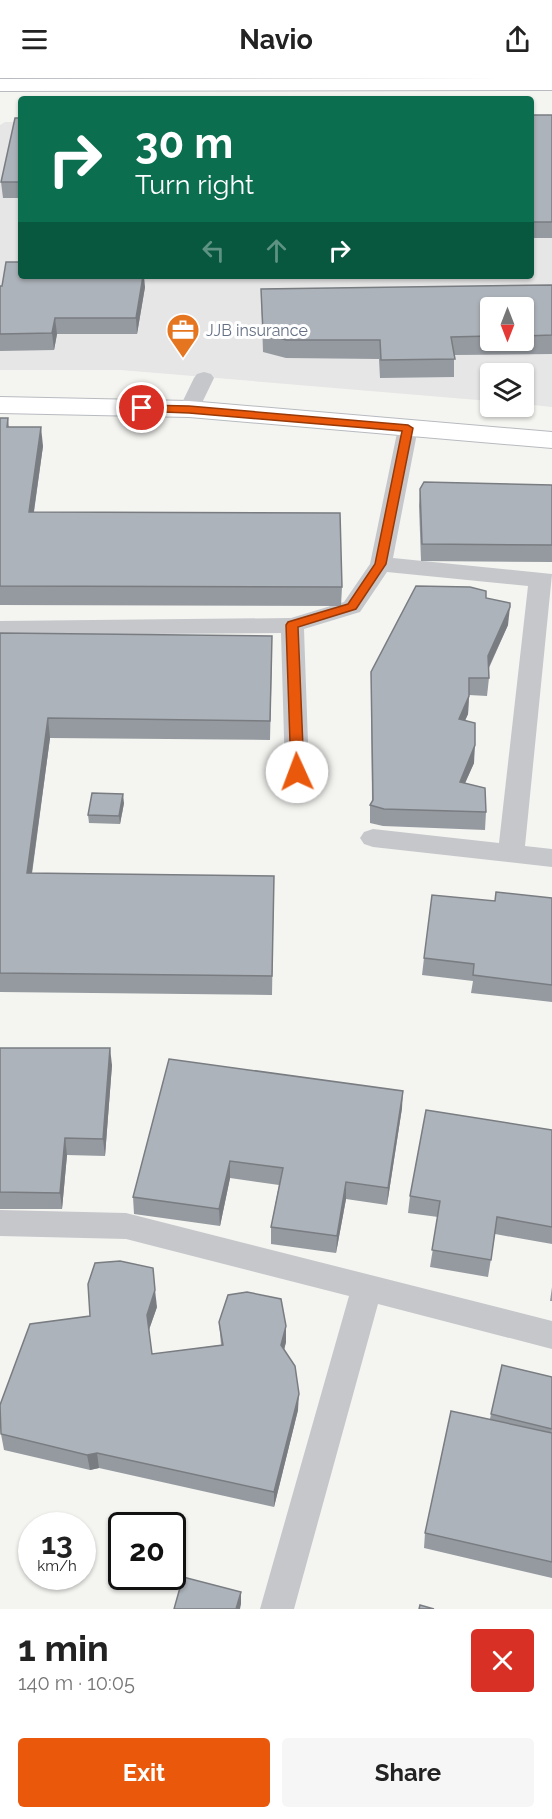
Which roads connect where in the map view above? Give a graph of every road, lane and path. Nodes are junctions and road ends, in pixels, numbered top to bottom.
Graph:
1 (552, 84) edge
2 (0, 85) edge
3 (534, 105) edge
4 (552, 105) edge
5 (204, 378) dead end
6 (0, 405) edge
7 (189, 409) junction
8 (408, 428) junction
9 (552, 441) edge
10 (381, 564) junction
11 (546, 580) edge
12 (292, 625) junction
13 (0, 628) edge
14 (297, 772) dead end
15 (373, 838) dead end
16 (511, 853) junction
17 (552, 858) edge
18 (0, 1223) edge
19 (367, 1288) junction
20 (552, 1335) edge
21 (277, 1609) edge

1 - 2 main road
3 - 4 main road
5 - 7 lane
6 - 7 main road
7 - 8 main road
8 - 9 main road
8 - 10 lane
10 - 11 lane
10 - 12 lane
11 - 16 lane
12 - 13 lane
12 - 14 lane
15 - 16 lane
16 - 17 lane
18 - 19 lane
19 - 20 lane
19 - 21 lane

